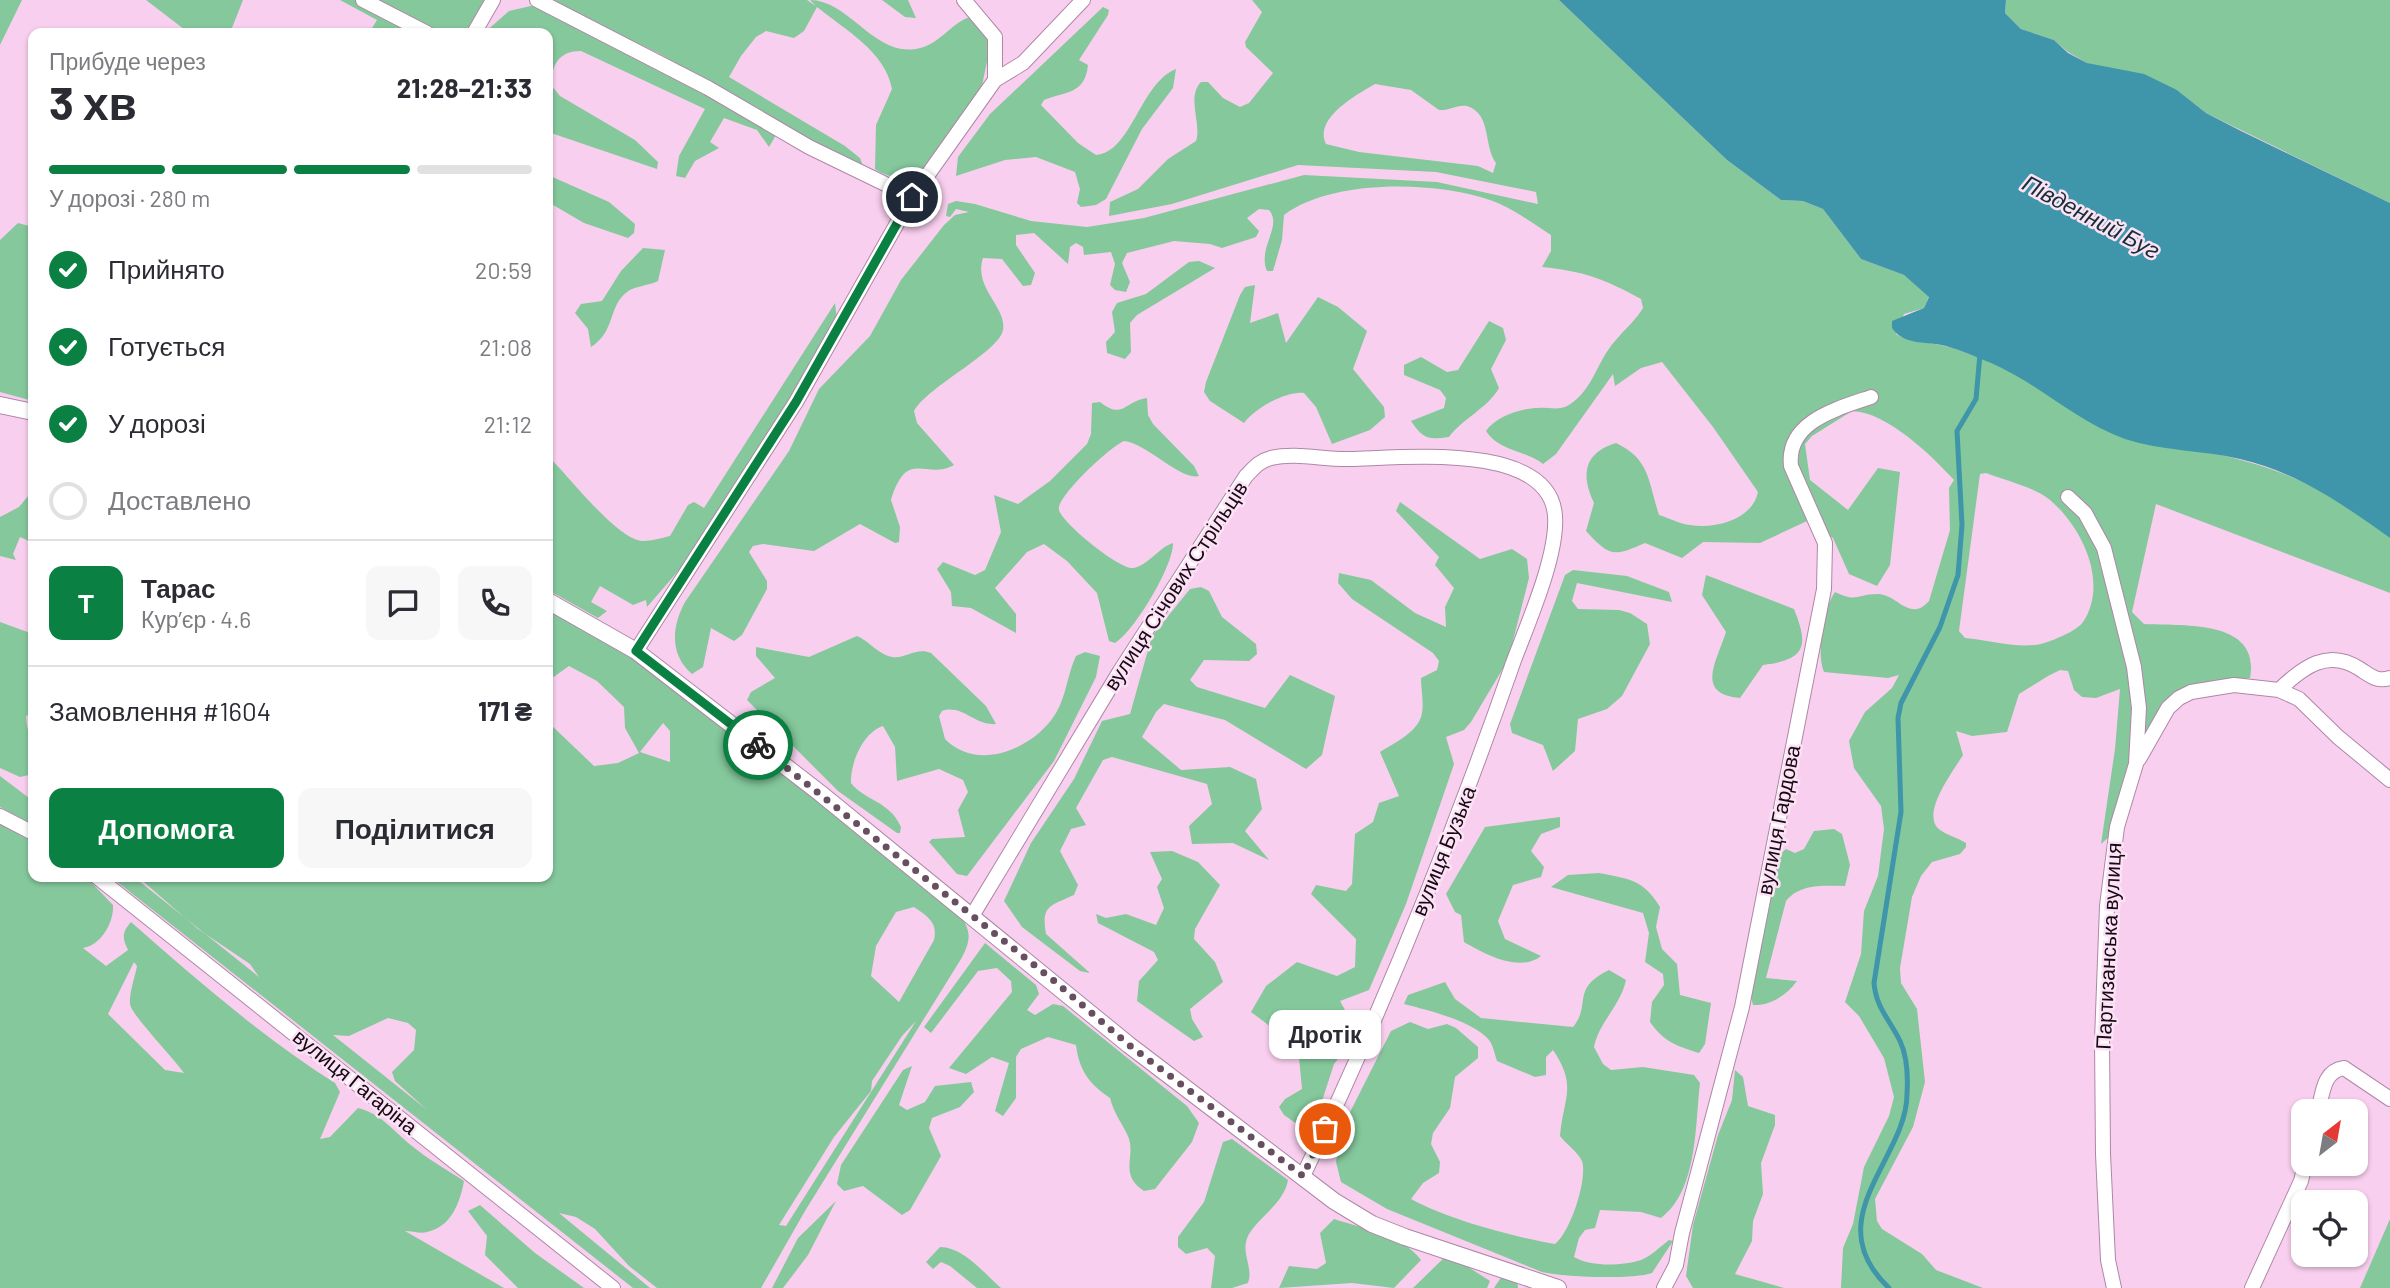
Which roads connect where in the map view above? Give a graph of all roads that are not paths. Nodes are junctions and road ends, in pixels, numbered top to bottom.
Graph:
1 (363, 0) edge
2 (537, 0) edge
3 (964, 0) edge
4 (1083, 0) edge
5 (494, 1) edge
6 (417, 28) edge
7 (477, 28) edge
8 (995, 80) junction
9 (912, 197) junction
10 (1871, 397) dead end
11 (0, 405) edge
12 (28, 411) edge
13 (2068, 497) dead end
14 (1555, 515) joint
15 (553, 604) edge
16 (636, 651) junction
17 (2390, 678) edge
18 (2279, 690) junction
19 (2136, 764) junction
20 (2390, 780) edge
21 (0, 816) edge
22 (28, 830) edge
23 (103, 882) edge
24 (972, 916) junction
25 (2321, 1099) edge
26 (2390, 1099) edge
27 (1303, 1176) junction
28 (2302, 1176) edge
29 (613, 1288) edge
30 (1558, 1288) edge
31 (1664, 1288) edge
32 (2114, 1288) edge
33 (2252, 1288) edge

1 - 6 street
2 - 9 street
3 - 8 street
4 - 8 street
5 - 7 street
8 - 9 street
9 - 16 street
10 - 31 street, вулиця Гардова
11 - 12 street
13 - 19 street, Партизанська вулиця
14 - 24 street, вулиця Січових Стрільців
14 - 27 street, вулиця Бузька
15 - 16 street
16 - 24 street
17 - 18 street
18 - 19 street
18 - 20 street
19 - 32 street, Партизанська вулиця
21 - 22 street
23 - 29 street, вулиця Гагаріна
24 - 27 street
25 - 26 street
27 - 30 street
28 - 33 street

